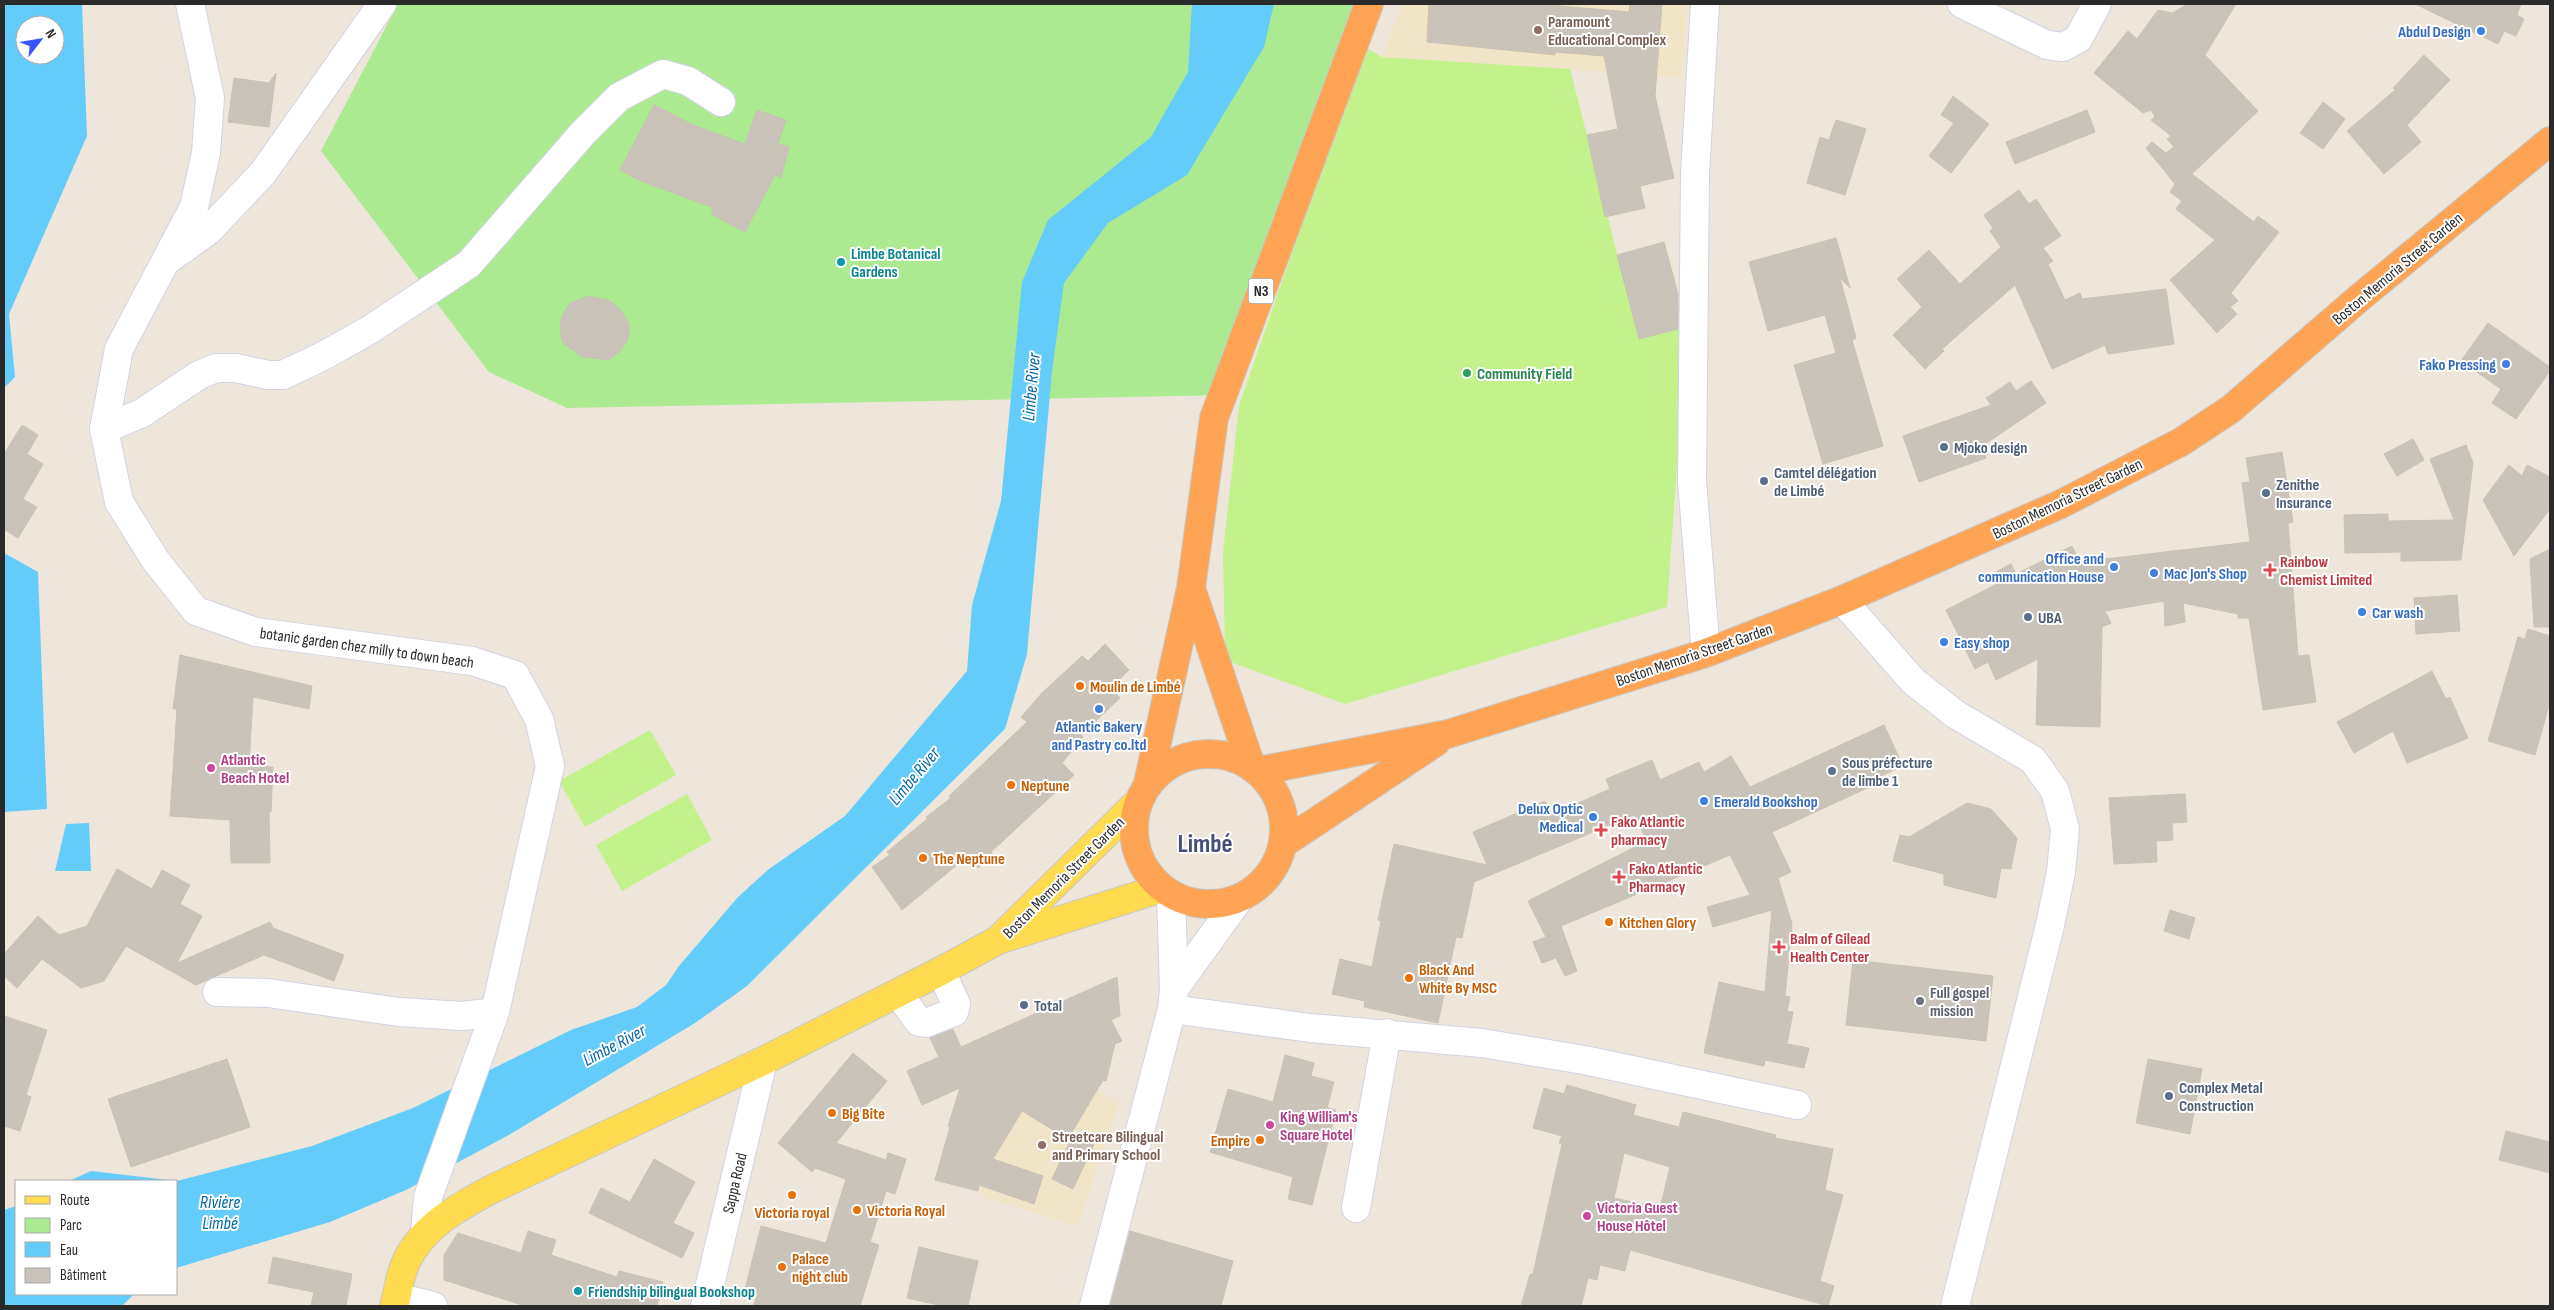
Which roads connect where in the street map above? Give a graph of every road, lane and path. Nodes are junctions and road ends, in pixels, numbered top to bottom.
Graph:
1 (190, 4) edge
2 (382, 4) edge
3 (1369, 4) edge
4 (1705, 4) edge
5 (1962, 4) edge
6 (2097, 4) edge
7 (722, 102) dead end
8 (2550, 141) edge
9 (162, 265) junction
10 (104, 429) junction
11 (1191, 588) junction
12 (1842, 600) junction
13 (1706, 653) junction
14 (1448, 734) junction
15 (1254, 769) junction
16 (1143, 792) junction
17 (1284, 842) junction
18 (1166, 892) junction
19 (1239, 899) junction
20 (998, 940) junction
21 (940, 971) junction
22 (217, 992) dead end
23 (898, 993) junction
24 (1173, 999) junction
25 (495, 1012) junction
26 (1387, 1033) junction
27 (763, 1061) junction
28 (1797, 1105) dead end
29 (1356, 1208) dead end
30 (425, 1233) junction
31 (396, 1301) edge
32 (433, 1306) edge
33 (705, 1306) edge
34 (1094, 1306) edge
35 (1955, 1306) edge

1 - 9 street, botanic garden chez milly to down beach
2 - 9 street
3 - 11 highway, N3
4 - 13 street
5 - 6 street
7 - 10 street
8 - 12 highway, Boston Memoria Street Garden
9 - 10 street, botanic garden chez milly to down beach
10 - 25 street, botanic garden chez milly to down beach
11 - 15 highway
11 - 16 highway
12 - 13 highway, Boston Memoria Street Garden
12 - 35 street
13 - 14 highway, Boston Memoria Street Garden
14 - 15 highway, Boston Memoria Street Garden
14 - 17 highway, Boston Memoria Street Garden
15 - 16 highway
15 - 17 highway
16 - 18 highway
16 - 20 main road, Boston Memoria Street Garden
17 - 19 highway
18 - 19 highway
18 - 20 main road, Boston Memoria Street Garden
18 - 24 street
19 - 24 street
20 - 21 main road
21 - 23 main road
21 - 23 street
22 - 25 street
23 - 27 main road
24 - 26 street
24 - 34 street
25 - 30 street, botanic garden chez milly to down beach
26 - 28 street
26 - 29 street
27 - 30 main road
27 - 33 street, Sappa Road
30 - 31 main road
31 - 32 street

